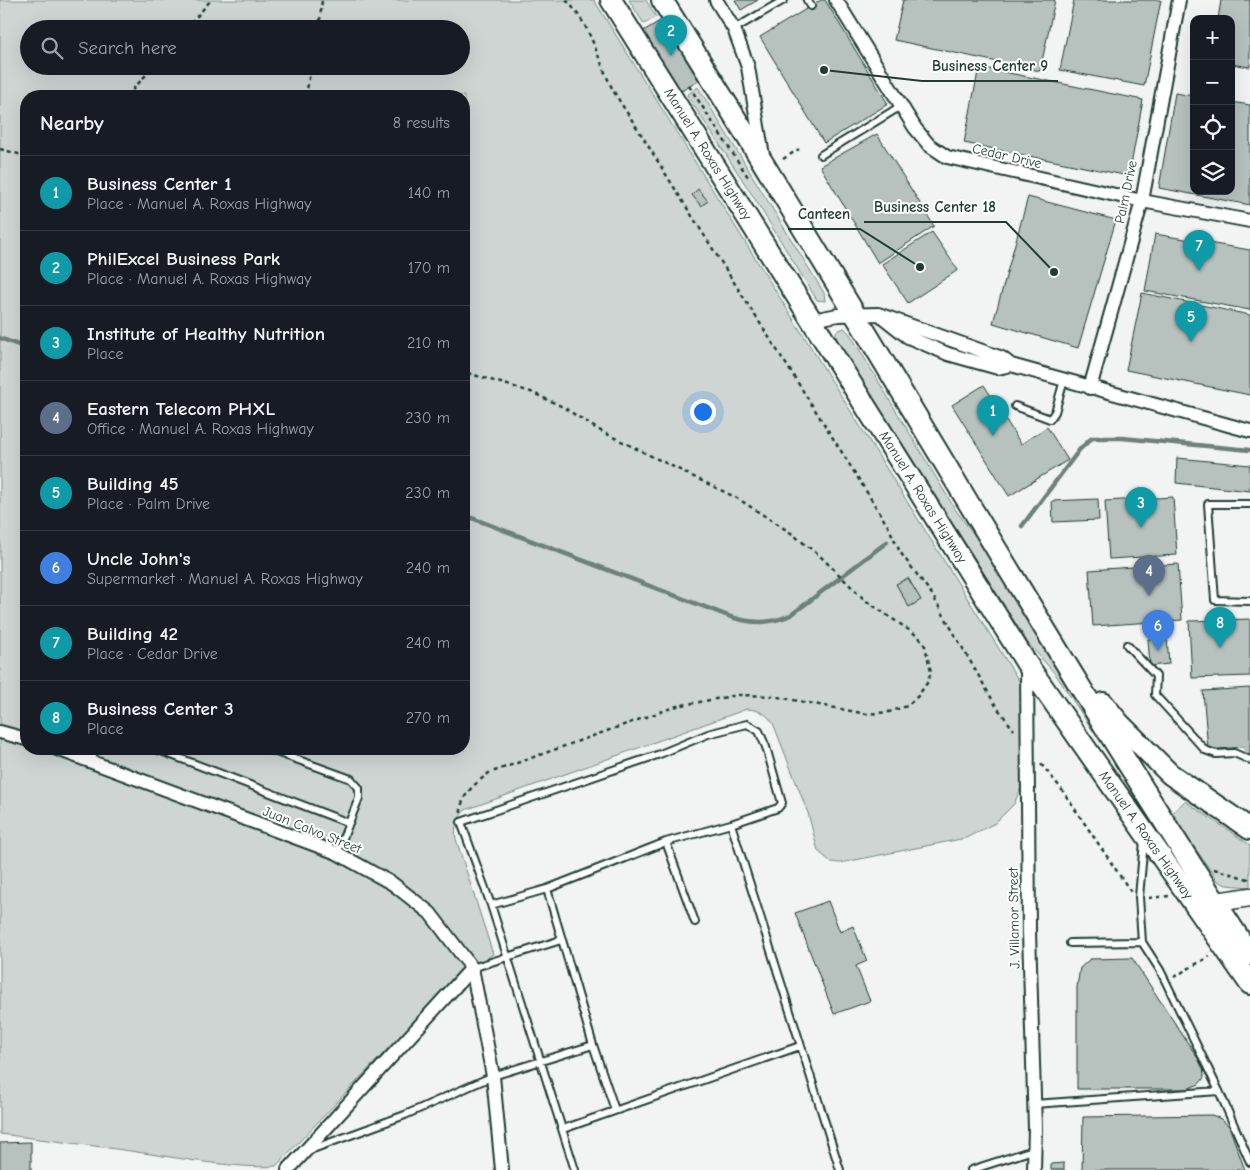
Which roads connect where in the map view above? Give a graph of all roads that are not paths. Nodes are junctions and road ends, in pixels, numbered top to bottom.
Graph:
1 (611, 0) edge
2 (662, 0) edge
3 (716, 0) edge
4 (784, 0) edge
5 (836, 0) edge
6 (1179, 0) edge
7 (734, 29) junction
8 (901, 106) junction
9 (821, 155) dead end
10 (758, 175) junction
11 (1142, 201) junction
12 (1250, 221) edge
13 (857, 314) junction
14 (812, 320) junction
15 (1064, 380) junction
16 (1090, 388) junction
17 (1015, 406) dead end
18 (1250, 431) edge
19 (1250, 504) edge
20 (1250, 601) edge
21 (1046, 631) junction
22 (1127, 645) dead end
23 (1027, 664) junction
24 (0, 732) edge
25 (20, 737) edge
26 (73, 755) edge
27 (94, 755) edge
28 (172, 755) edge
29 (284, 755) edge
30 (1250, 760) edge
31 (92, 762) junction
32 (349, 823) junction
33 (731, 824) junction
34 (1250, 829) edge
35 (1145, 832) junction
36 (666, 842) junction
37 (337, 854) junction
38 (547, 889) junction
39 (1250, 897) edge
40 (1215, 902) junction
41 (491, 905) junction
42 (1195, 906) junction
43 (695, 922) dead end
44 (561, 940) junction
45 (1070, 942) dead end
46 (1142, 942) junction
47 (1250, 955) edge
48 (506, 957) junction
49 (472, 968) junction
50 (1250, 984) edge
51 (593, 1045) junction
52 (800, 1046) junction
53 (540, 1063) junction
54 (493, 1076) junction
55 (1219, 1091) junction
56 (1034, 1104) junction
57 (615, 1110) junction
58 (563, 1129) junction
59 (1248, 1147) edge
60 (1033, 1150) junction
61 (304, 1152) junction
62 (1250, 1162) edge
63 (288, 1170) edge
64 (502, 1170) edge
65 (575, 1170) edge
66 (840, 1170) edge
67 (970, 1170) edge
68 (1034, 1170) edge

1 - 14 main road, Manuel A. Roxas Highway
2 - 10 main road, Manuel A. Roxas Highway
3 - 7 street
4 - 7 lane
5 - 8 street, Cedar Drive
6 - 11 street, Palm Drive
7 - 10 street
8 - 9 lane
8 - 11 street, Cedar Drive
10 - 13 main road, Manuel A. Roxas Highway
11 - 12 street, Cedar Drive
11 - 16 street, Palm Drive
13 - 14 street
13 - 15 street
13 - 21 main road, Manuel A. Roxas Highway
14 - 23 main road, Manuel A. Roxas Highway
15 - 16 street
15 - 17 lane
16 - 18 street
19 - 20 lane
21 - 34 main road
21 - 40 main road, Manuel A. Roxas Highway
22 - 30 lane
23 - 35 main road, Manuel A. Roxas Highway
23 - 56 street, J. Villamor Street
24 - 25 street
26 - 31 street, Juan Calvo Street
27 - 31 lane
28 - 32 lane
29 - 32 lane
31 - 37 street, Juan Calvo Street
32 - 37 lane
33 - 36 lane
33 - 41 lane
33 - 52 lane
35 - 42 main road, Manuel A. Roxas Highway
35 - 46 lane
36 - 38 lane
36 - 43 lane
37 - 49 street, Juan Calvo Street
38 - 41 lane
38 - 44 lane
39 - 40 main road
40 - 42 main road
40 - 47 main road, Manuel A. Roxas Highway
41 - 48 lane
42 - 50 main road, Manuel A. Roxas Highway
44 - 48 lane
44 - 51 lane
45 - 46 lane
46 - 55 lane
48 - 49 lane
48 - 53 lane
49 - 54 street, Juan Calvo Street
49 - 61 street
51 - 53 lane
51 - 57 lane
52 - 57 lane
52 - 66 lane
53 - 54 lane
53 - 58 lane
54 - 61 lane
54 - 64 street, Juan Calvo Street
55 - 56 lane
55 - 59 lane
56 - 60 street, J. Villamor Street
57 - 58 lane
58 - 65 lane
59 - 62 lane
60 - 67 lane
60 - 68 street, J. Villamor Street
61 - 63 street

